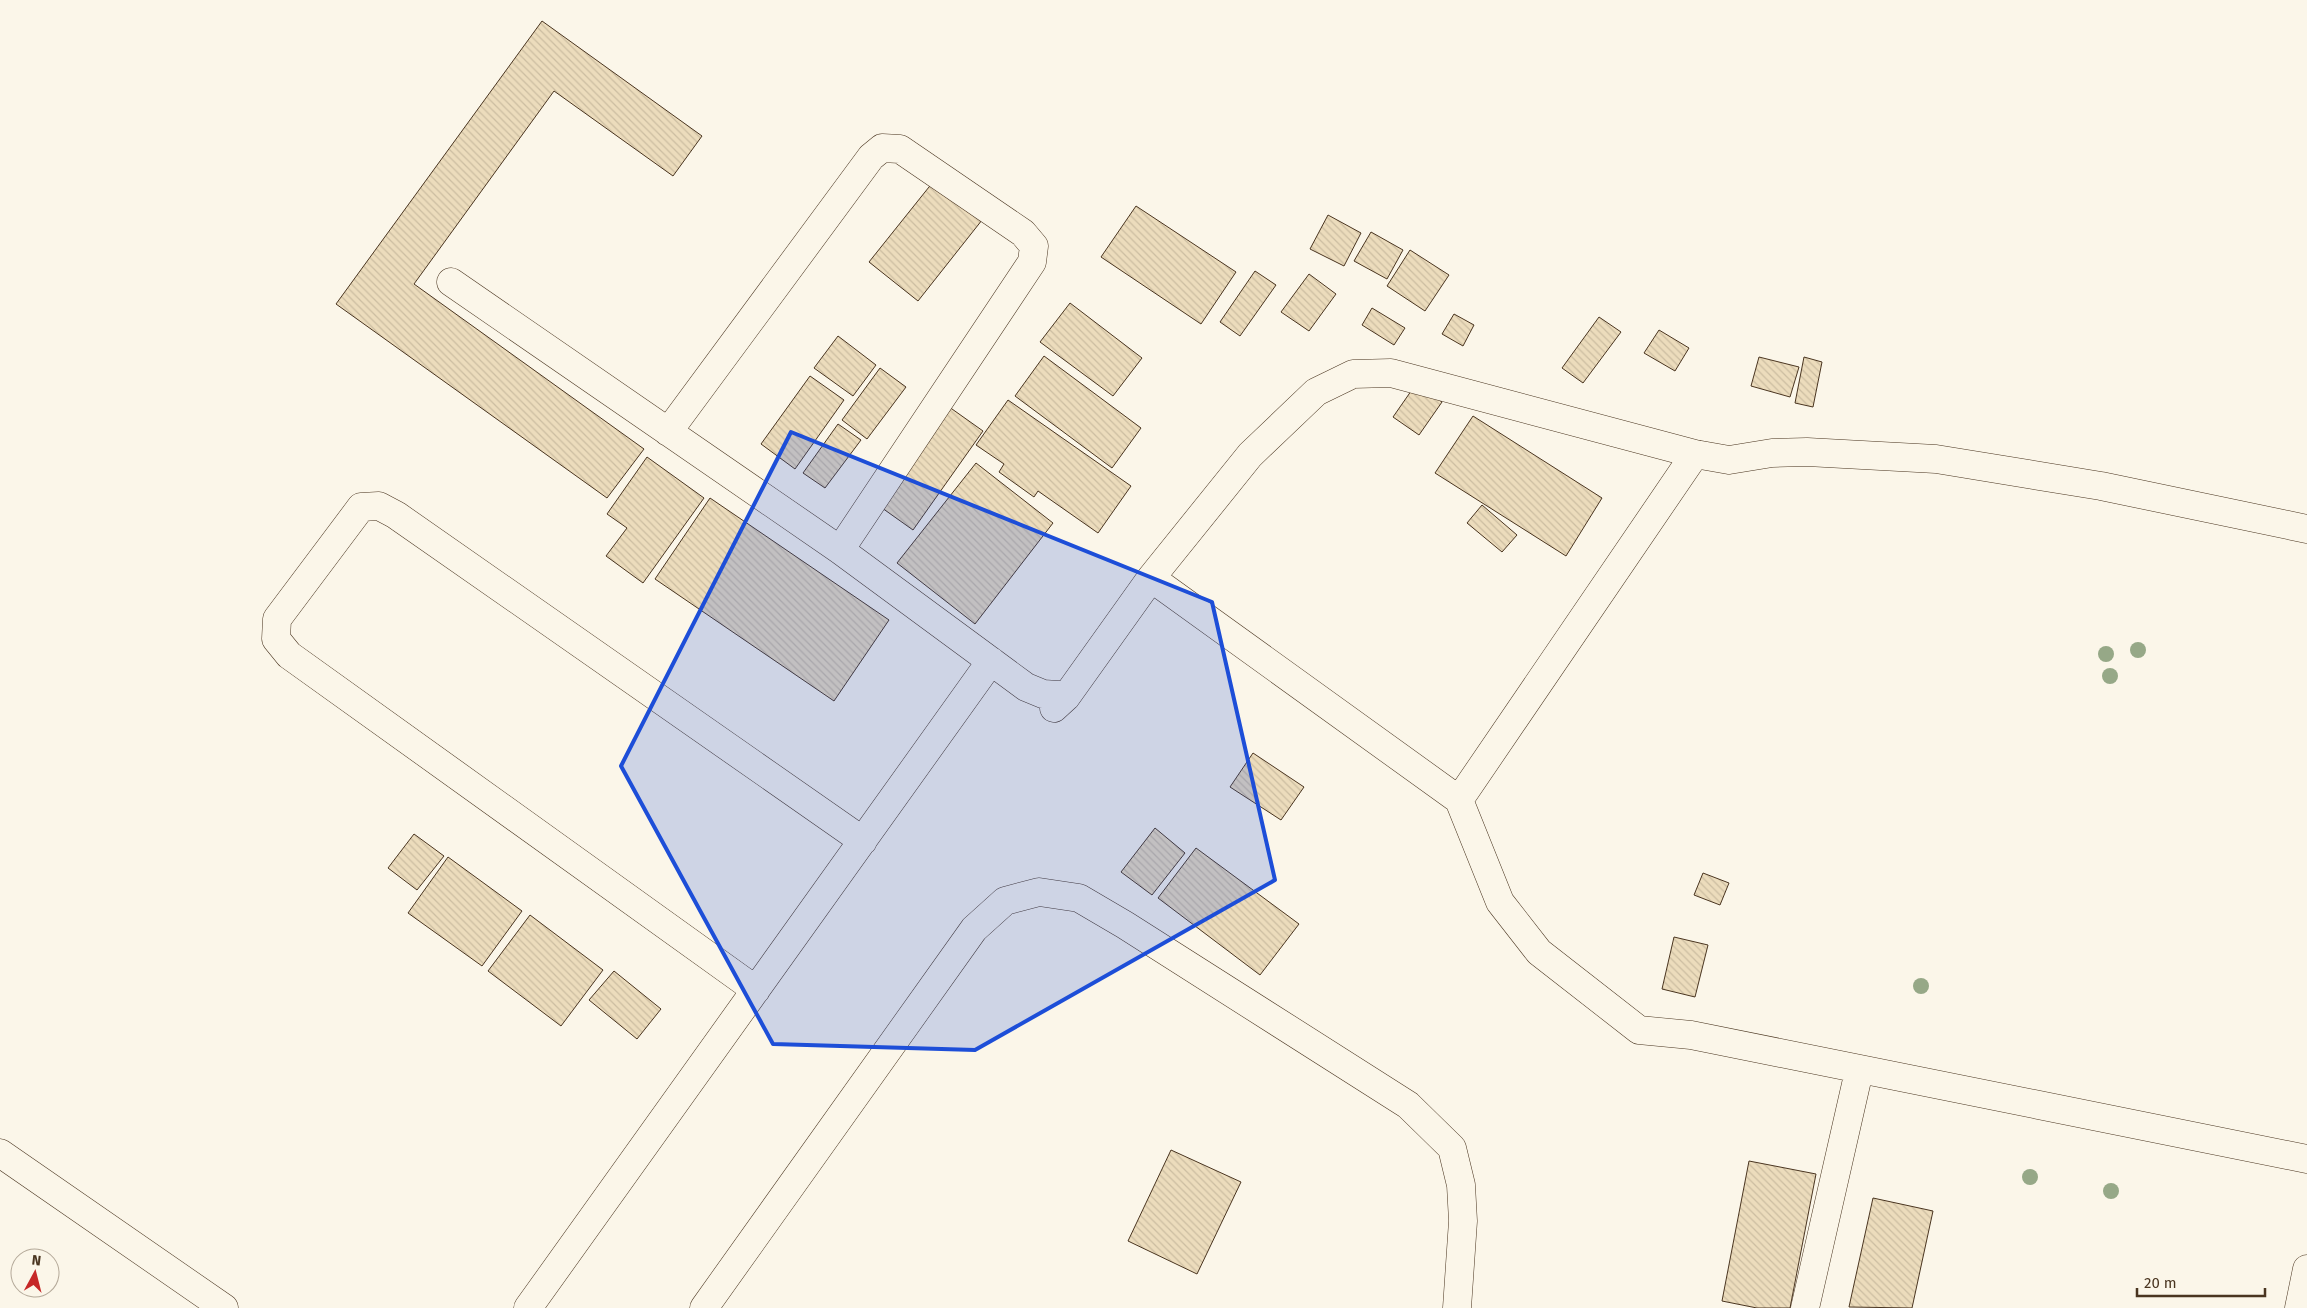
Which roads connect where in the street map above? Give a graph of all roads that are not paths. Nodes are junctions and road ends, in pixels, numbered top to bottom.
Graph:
1 (451, 282) dead end
2 (668, 432) junction
3 (1695, 454) junction
4 (2307, 529) edge
5 (840, 550) junction
6 (1151, 578) junction
7 (991, 661) junction
8 (1459, 800) junction
9 (862, 841) junction
10 (756, 990) junction
11 (1859, 1071) junction
12 (0, 1152) edge
13 (2307, 1159) edge
14 (2307, 1269) edge
15 (224, 1308) edge
16 (528, 1308) edge
17 (704, 1308) edge
18 (1457, 1308) edge
19 (1805, 1308) edge
20 (2299, 1308) edge

1 - 2 street
2 - 5 street
2 - 5 street
3 - 4 street
3 - 6 street
3 - 8 street
5 - 7 street
6 - 7 street
6 - 8 street
7 - 9 street
8 - 11 street
9 - 10 street
9 - 10 street
10 - 16 street
11 - 13 street
11 - 19 street
12 - 15 street
14 - 20 street
17 - 18 street

